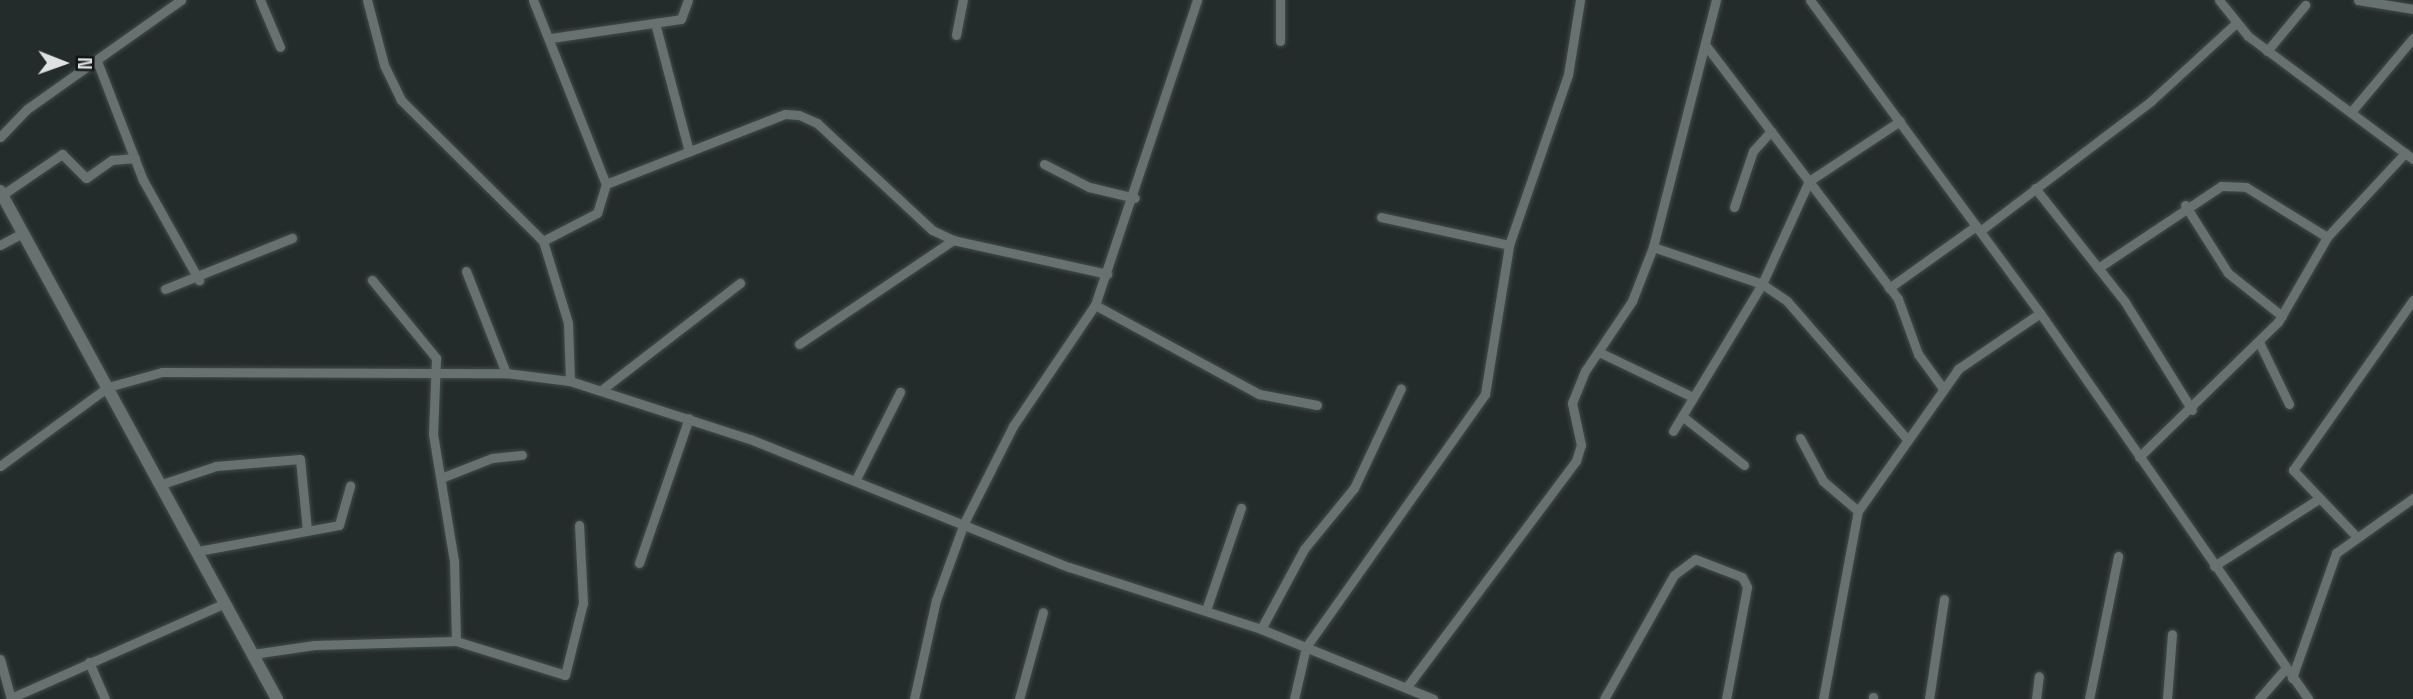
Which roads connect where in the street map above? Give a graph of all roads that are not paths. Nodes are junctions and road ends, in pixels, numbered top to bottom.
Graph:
1 (181, 0) edge
2 (260, 0) edge
3 (367, 0) edge
4 (533, 0) edge
5 (688, 0) edge
6 (962, 0) edge
7 (1197, 0) edge
8 (1280, 0) edge
9 (1580, 0) edge
10 (1716, 0) edge
11 (1811, 0) edge
12 (2219, 0) edge
13 (2358, 0) edge
14 (2305, 5) dead end
15 (2413, 9) edge
16 (655, 23) junction
17 (2236, 23) junction
18 (956, 35) dead end
19 (551, 38) junction
20 (2413, 38) edge
21 (1280, 41) dead end
22 (280, 47) dead end
23 (1707, 47) junction
24 (2267, 51) junction
25 (97, 61) junction
26 (2351, 112) junction
27 (1900, 121) junction
28 (1771, 131) junction
29 (0, 137) edge
30 (689, 152) junction
31 (2409, 156) edge
32 (135, 158) junction
33 (1045, 164) dead end
34 (1809, 181) junction
35 (606, 184) junction
36 (2035, 188) junction
37 (1, 193) edge
38 (1135, 198) junction
39 (2185, 205) junction
40 (1734, 207) dead end
41 (1381, 217) dead end
42 (1978, 228) junction
43 (23, 233) junction
44 (2327, 237) junction
45 (292, 238) dead end
46 (953, 240) junction
47 (543, 241) junction
48 (0, 245) edge
49 (1508, 245) junction
50 (1653, 247) junction
51 (2098, 268) junction
52 (466, 271) dead end
53 (1107, 274) junction
54 (199, 280) junction
55 (372, 280) dead end
56 (740, 283) dead end
57 (1762, 284) junction
58 (1889, 288) junction
59 (165, 289) dead end
60 (2413, 300) edge
61 (1095, 305) junction
62 (2040, 313) junction
63 (2282, 316) junction
64 (2259, 342) junction
65 (799, 344) dead end
66 (1601, 353) junction
67 (435, 372) junction
68 (506, 373) junction
69 (570, 381) junction
70 (108, 387) junction
71 (1942, 387) junction
72 (604, 388) junction
73 (1401, 388) dead end
74 (900, 393) dead end
75 (1693, 397) junction
76 (2289, 404) dead end
77 (1317, 405) dead end
78 (2192, 410) junction
79 (1682, 416) junction
80 (689, 418) junction
81 (1672, 431) dead end
82 (1800, 438) dead end
83 (1906, 438) junction
84 (522, 455) dead end
85 (2139, 457) junction
86 (1744, 465) dead end
87 (0, 466) edge
88 (441, 478) junction
89 (855, 481) junction
90 (162, 484) junction
91 (350, 486) dead end
92 (2413, 498) edge
93 (2317, 500) junction
94 (1241, 508) dead end
95 (1858, 511) junction
96 (964, 523) junction
97 (579, 525) dead end
98 (307, 531) junction
99 (2355, 535) junction
100 (198, 551) junction
101 (2118, 555) dead end
102 (639, 563) dead end
103 (2214, 566) junction
104 (1944, 598) dead end
105 (225, 603) junction
106 (1206, 610) junction
107 (1043, 612) dead end
108 (1261, 629) junction
109 (2172, 634) dead end
110 (456, 640) junction
111 (1306, 647) junction
112 (253, 654) junction
113 (0, 659) edge
114 (89, 662) junction
115 (2285, 669) junction
116 (2039, 676) dead end
117 (2292, 678) junction
118 (1406, 688) junction
119 (11, 698) edge
120 (105, 699) edge
121 (277, 699) edge
122 (914, 699) edge
123 (1019, 699) edge
124 (1294, 699) edge
125 (1433, 699) edge
126 (1604, 699) edge
127 (1726, 699) edge
128 (1823, 699) edge
129 (1928, 699) edge
130 (2037, 699) edge
131 (2089, 699) edge
132 (2167, 699) edge
133 (2259, 699) edge
134 (2308, 699) edge

1 - 25 street
2 - 22 street
3 - 47 street
4 - 19 street
5 - 16 street
6 - 18 street
7 - 38 street
8 - 21 street
9 - 49 street
10 - 23 street
11 - 27 street
12 - 17 street
13 - 15 street
14 - 24 street
16 - 19 street
16 - 30 street
17 - 24 street
17 - 36 street
19 - 35 street
20 - 26 street
23 - 28 street
23 - 50 street
24 - 26 street
25 - 29 street
25 - 32 street
26 - 31 street
27 - 34 street
27 - 42 street
28 - 34 street
28 - 40 street
30 - 35 street
30 - 46 street
31 - 44 street
32 - 37 street
32 - 54 street
33 - 38 street
34 - 57 street
34 - 58 street
35 - 47 street
36 - 42 street
36 - 51 street
37 - 43 main road
38 - 53 street
39 - 44 street
39 - 51 street
39 - 63 street
41 - 49 street
42 - 58 street
42 - 62 street
43 - 48 street
43 - 70 main road
44 - 63 street
45 - 54 street
46 - 53 street
46 - 65 street
47 - 69 street
49 - 111 street
50 - 57 street
50 - 66 street
51 - 78 street
52 - 68 street
53 - 61 street
54 - 59 street
55 - 67 street
56 - 72 street
57 - 75 street
57 - 83 street
58 - 71 street
60 - 93 street
61 - 77 street
61 - 96 street
62 - 71 street
62 - 85 street
63 - 64 street
64 - 76 street
64 - 78 street
66 - 75 street
66 - 118 street
67 - 68 street
67 - 70 street
67 - 88 street
68 - 69 street
69 - 72 street
70 - 87 street
70 - 90 main road
71 - 83 street
72 - 80 street
73 - 108 street
74 - 89 street
75 - 79 street
78 - 85 street
79 - 81 street
79 - 86 street
80 - 89 street
80 - 102 street
82 - 95 street
83 - 95 street
84 - 88 street
85 - 103 street
88 - 110 street
89 - 96 street
90 - 98 street
90 - 100 main road
91 - 98 street
92 - 99 street
93 - 99 street
93 - 103 street
94 - 106 street
95 - 128 street
96 - 106 street
96 - 122 street
97 - 110 street
98 - 100 street
99 - 117 street
100 - 105 main road
101 - 131 street
103 - 115 street
104 - 129 street
105 - 112 main road
105 - 114 street
106 - 108 street
107 - 123 street
108 - 111 street
109 - 132 street
110 - 112 street
111 - 118 street
111 - 124 street
112 - 121 main road
113 - 119 street
114 - 119 street
114 - 120 street
115 - 117 street
115 - 133 street
116 - 130 street
117 - 134 street
118 - 125 street
126 - 127 street

